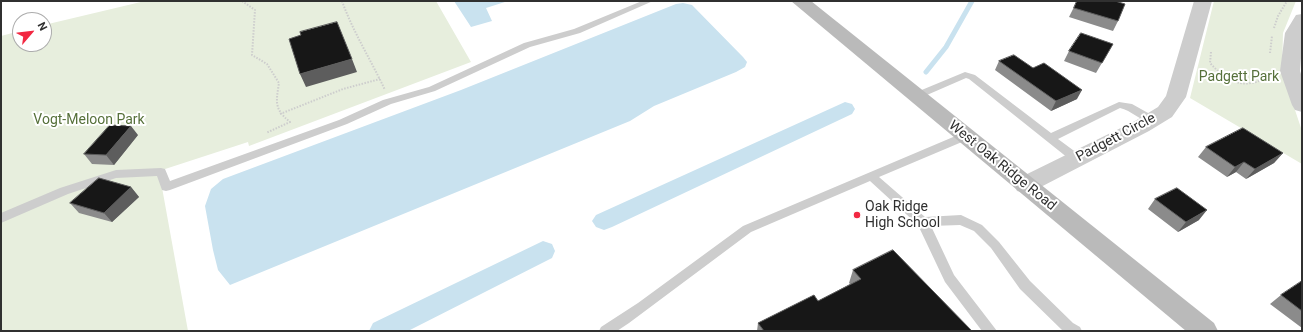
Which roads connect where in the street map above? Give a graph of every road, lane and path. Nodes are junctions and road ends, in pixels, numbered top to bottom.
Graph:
1 (242, 1) edge
2 (342, 1) edge
3 (649, 1) edge
4 (800, 1) edge
5 (1203, 1) edge
6 (1287, 1) edge
7 (1302, 18) edge
8 (1211, 49) dead end
9 (1270, 59) dead end
10 (1272, 70) dead end
11 (380, 79) junction
12 (386, 94) dead end
13 (916, 96) junction
14 (1302, 105) edge
15 (280, 114) junction
16 (1153, 120) junction
17 (262, 135) dead end
18 (965, 136) junction
19 (1051, 138) junction
20 (1077, 159) junction
21 (872, 177) junction
22 (1025, 185) junction
23 (1, 218) edge
24 (923, 222) junction
25 (606, 331) edge
26 (990, 331) edge
27 (1074, 331) edge
28 (1205, 331) edge

1 - 15 path
2 - 11 path
3 - 23 lane
4 - 13 main road, West Oak Ridge Road
5 - 16 street, Padgett Circle
6 - 9 path
7 - 14 street
8 - 10 path
11 - 12 path
11 - 15 path
13 - 18 main road, West Oak Ridge Road
13 - 19 lane
15 - 17 path
16 - 19 lane
16 - 20 street, Padgett Circle
18 - 21 lane
18 - 22 main road, West Oak Ridge Road
19 - 20 lane
20 - 22 street, Padgett Circle
21 - 24 lane
21 - 25 lane
22 - 28 main road, West Oak Ridge Road
24 - 26 lane
24 - 27 lane

